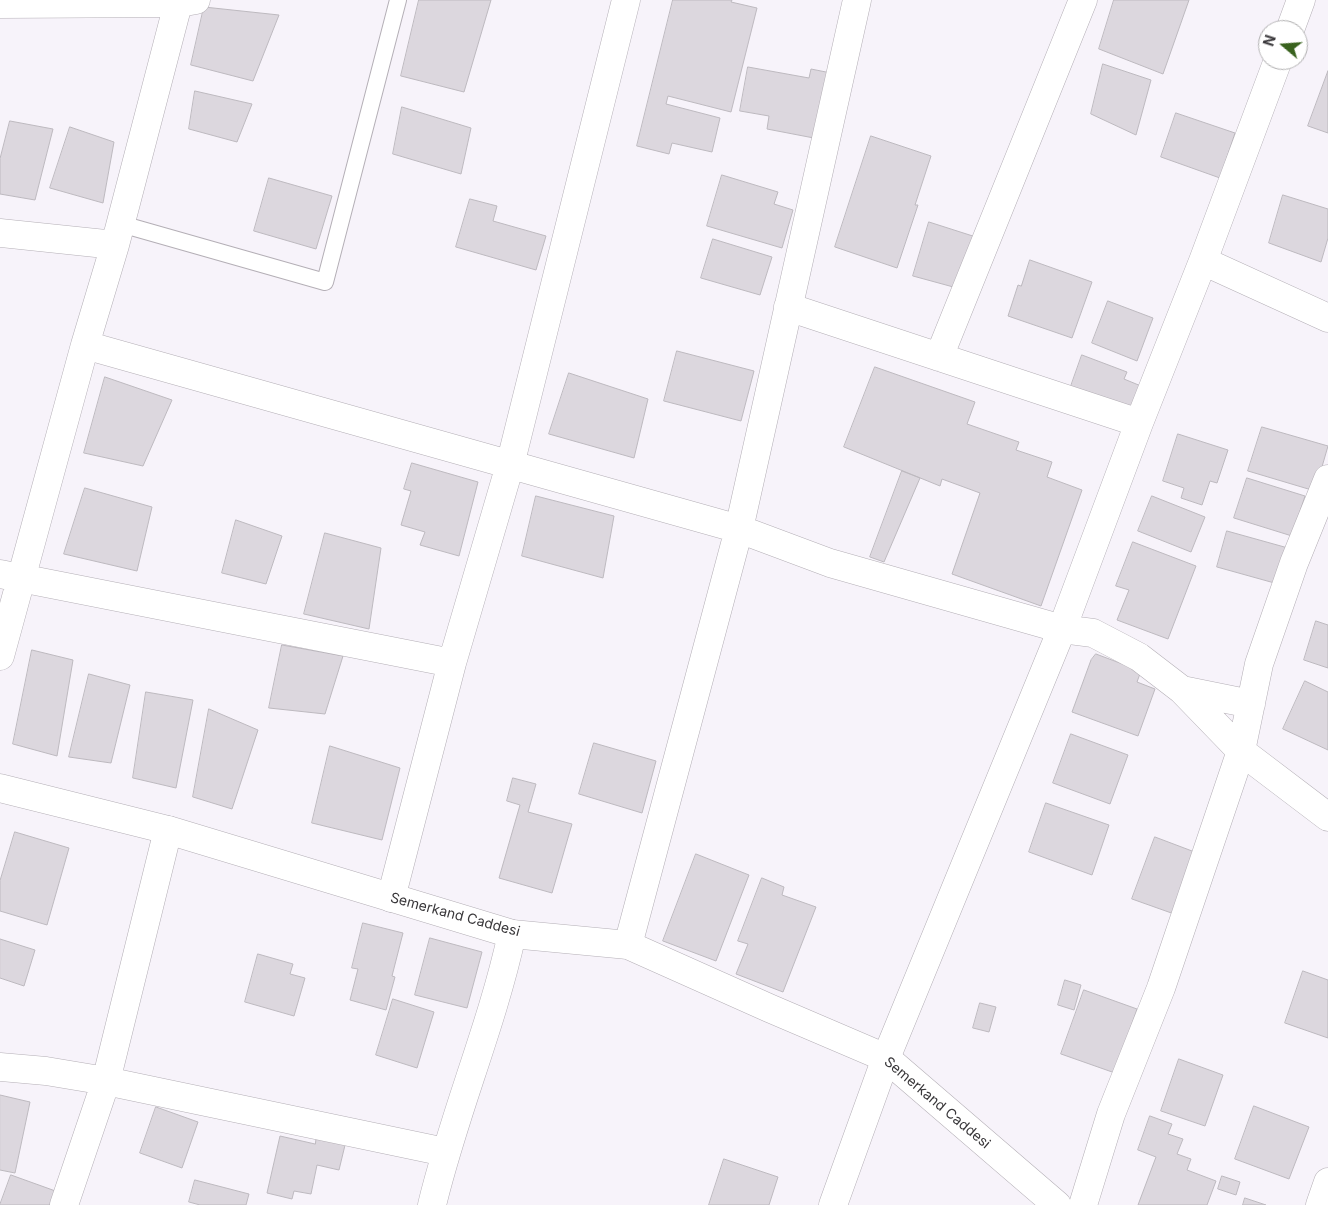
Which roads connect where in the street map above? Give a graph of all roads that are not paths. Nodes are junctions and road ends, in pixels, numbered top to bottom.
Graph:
1 (398, 0) edge
2 (626, 0) edge
3 (857, 0) edge
4 (1083, 0) edge
5 (1301, 0) edge
6 (185, 1) edge
7 (0, 4) edge
8 (1294, 20) edge
9 (1274, 70) edge
10 (0, 233) edge
11 (118, 235) junction
12 (1203, 260) junction
13 (788, 307) junction
14 (1328, 318) edge
15 (85, 345) junction
16 (939, 357) junction
17 (1139, 422) junction
18 (510, 464) junction
19 (1328, 479) edge
20 (739, 529) junction
21 (10, 576) edge
22 (1062, 629) junction
23 (0, 656) edge
24 (452, 663) junction
25 (1182, 690) junction
26 (1251, 704) junction
27 (1241, 751) junction
28 (0, 788) edge
29 (1328, 817) edge
30 (168, 830) junction
31 (391, 898) junction
32 (512, 934) junction
33 (628, 945) junction
34 (886, 1058) junction
35 (0, 1067) edge
36 (106, 1081) junction
37 (445, 1152) junction
38 (1328, 1182) edge
39 (64, 1205) edge
40 (432, 1205) edge
41 (833, 1205) edge
42 (1057, 1205) edge
43 (1083, 1205) edge
44 (1320, 1205) edge

1 - 11 lane
2 - 18 street
3 - 13 street
4 - 16 street
5 - 8 street
6 - 7 street
6 - 11 street
9 - 12 street
10 - 11 street
11 - 15 street
12 - 14 street
12 - 17 street
13 - 16 street
13 - 20 street
15 - 18 street
15 - 21 street
16 - 17 street
17 - 22 street
18 - 20 street
18 - 24 street
19 - 26 street
20 - 22 street
20 - 33 street
21 - 23 street
21 - 24 street
22 - 25 street
22 - 34 street
24 - 31 street
25 - 26 street
25 - 27 street
26 - 27 street
27 - 29 street
27 - 43 street
28 - 30 street, Semerkand Caddesi
30 - 31 street, Semerkand Caddesi
30 - 36 street
31 - 32 street, Semerkand Caddesi
32 - 33 street, Semerkand Caddesi
32 - 37 street
33 - 34 street, Semerkand Caddesi
34 - 41 street
34 - 42 street, Semerkand Caddesi
35 - 36 street
36 - 37 street
36 - 39 street
37 - 40 street
38 - 44 street

